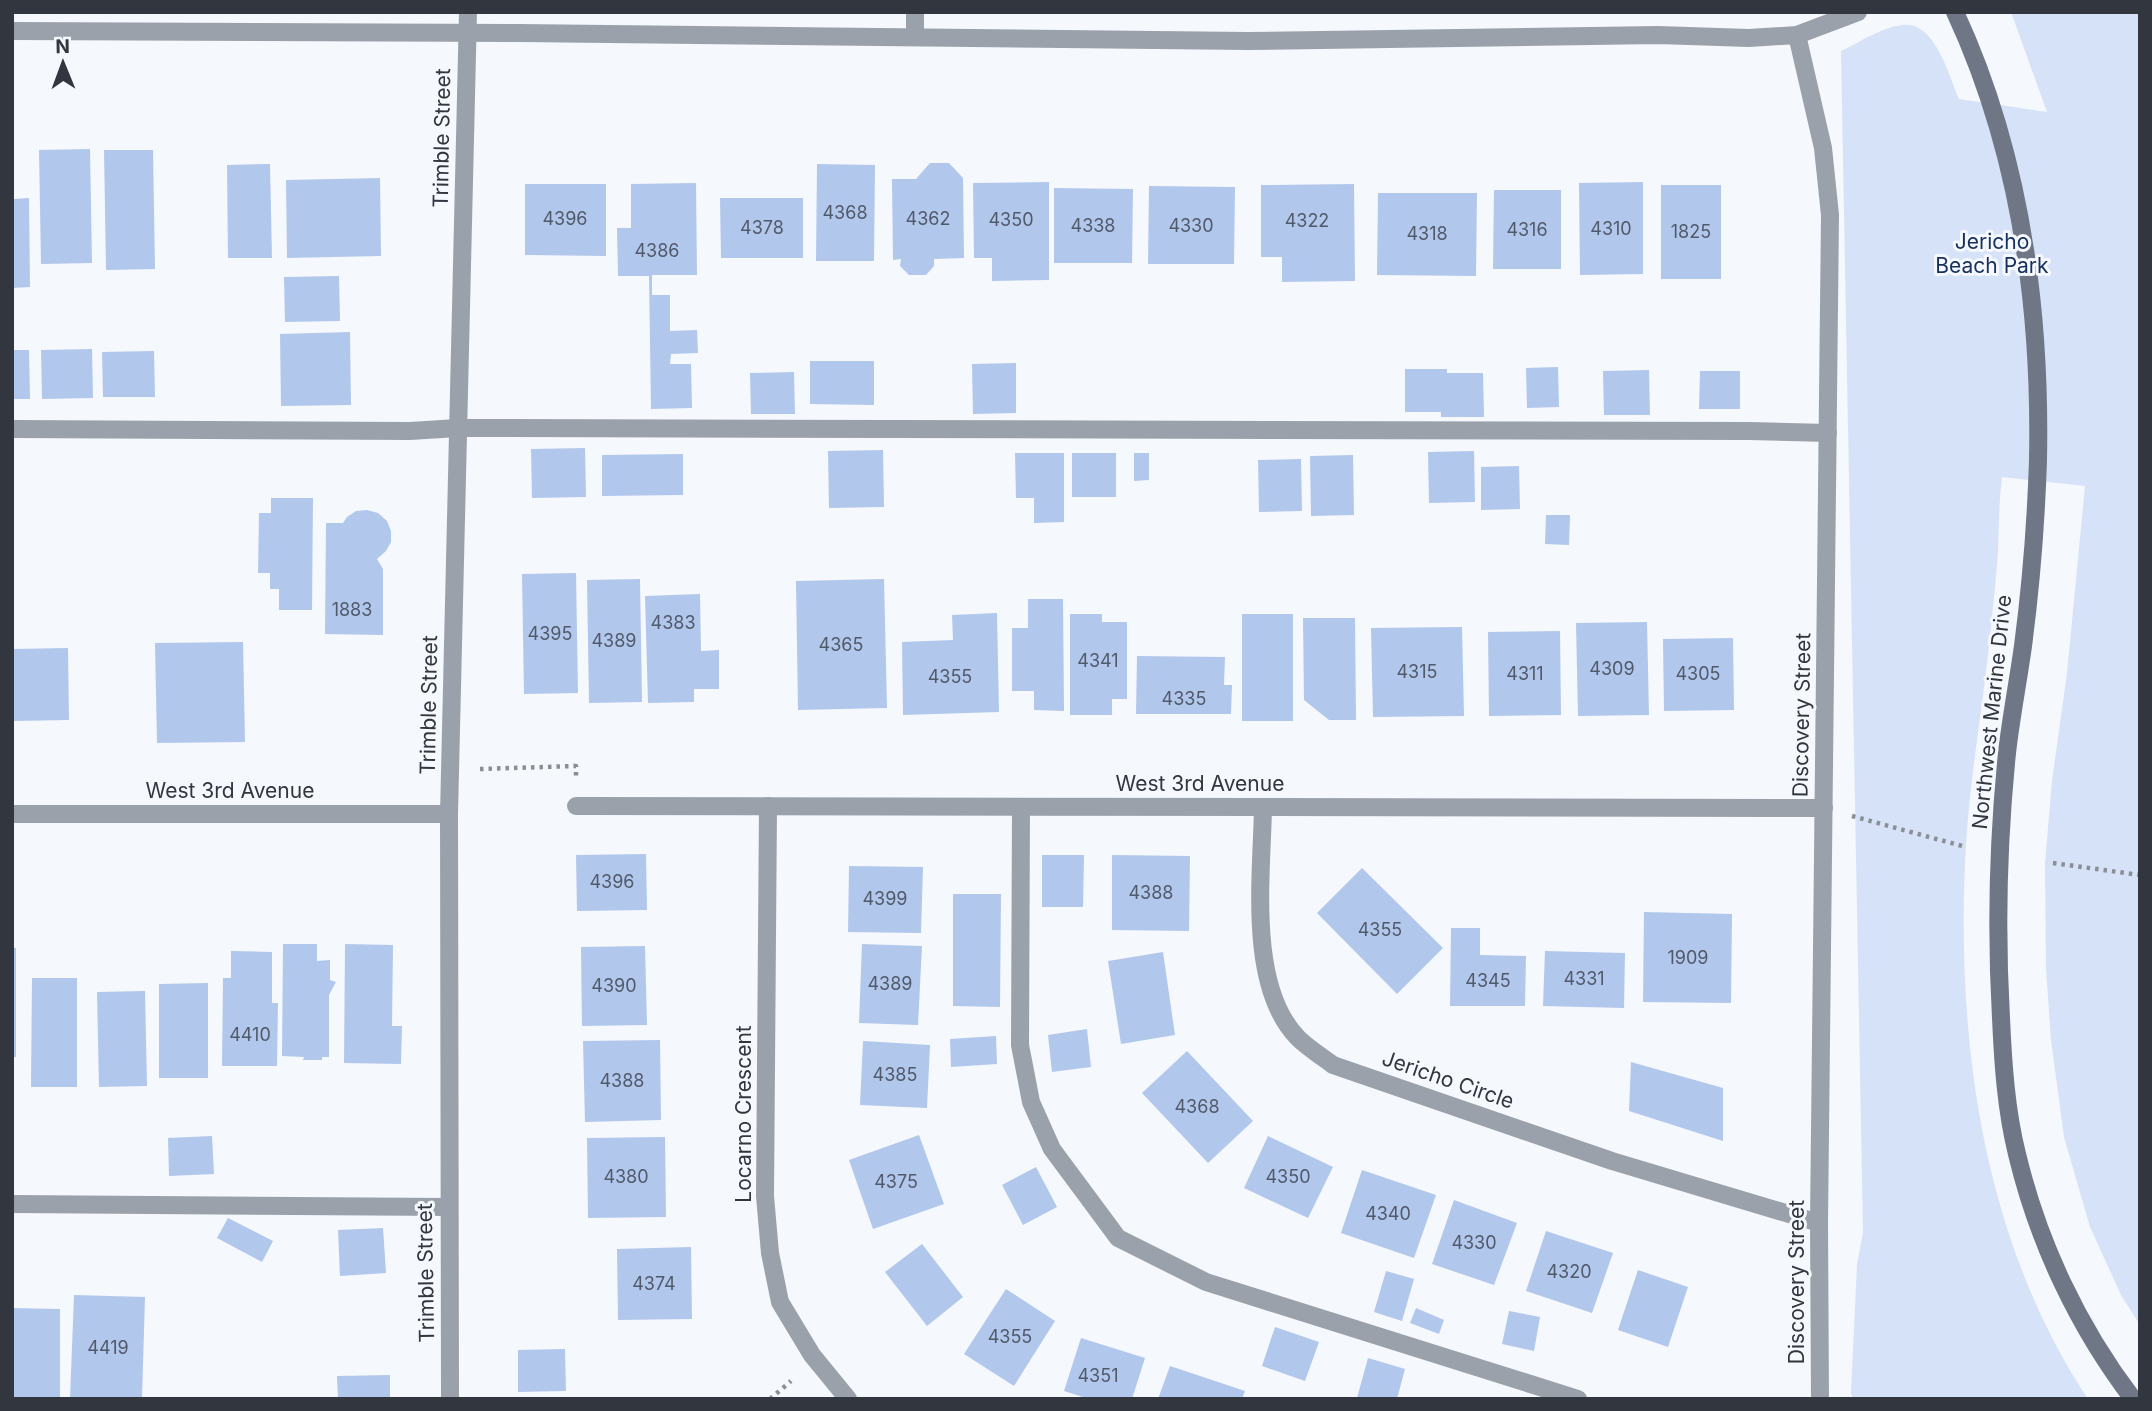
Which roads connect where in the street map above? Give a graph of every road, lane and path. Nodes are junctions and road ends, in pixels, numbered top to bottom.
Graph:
1 (468, 12) edge
2 (915, 12) edge
3 (1858, 12) edge
4 (1955, 12) edge
5 (12, 31) edge
6 (468, 33) junction
7 (1797, 35) junction
8 (915, 37) junction
9 (458, 428) junction
10 (12, 429) edge
11 (1828, 433) junction
12 (576, 766) dead end
13 (450, 770) junction
14 (576, 806) dead end
15 (768, 806) junction
16 (1021, 807) junction
17 (1263, 807) junction
18 (1824, 808) junction
19 (12, 814) edge
20 (449, 814) junction
21 (1966, 847) dead end
22 (2053, 863) dead end
23 (2140, 875) edge
24 (12, 1204) edge
25 (448, 1206) junction
26 (1819, 1223) junction
27 (790, 1381) dead end
28 (450, 1399) edge
29 (770, 1399) edge
30 (848, 1399) edge
31 (1578, 1399) edge
32 (1820, 1399) edge
33 (2133, 1399) edge

1 - 6 street, Trimble Street
2 - 8 street
3 - 7 street
4 - 33 street, Northwest Marine Drive
5 - 6 street
6 - 8 street
6 - 9 street, Trimble Street
7 - 8 street
7 - 11 street, Discovery Street
9 - 10 street
9 - 11 street
9 - 13 street, Trimble Street
11 - 18 street, Discovery Street
12 - 13 path
13 - 20 street, Trimble Street
14 - 15 street, West 3rd Avenue
15 - 16 street, West 3rd Avenue
15 - 30 street, Locarno Crescent
16 - 17 street, West 3rd Avenue
16 - 31 street
17 - 18 street, West 3rd Avenue
17 - 26 street, Jericho Circle
18 - 21 path
18 - 26 street, Discovery Street
19 - 20 street, West 3rd Avenue
20 - 25 street, Trimble Street
22 - 23 path
24 - 25 street
25 - 28 street, Trimble Street
26 - 32 street, Discovery Street
27 - 29 path

